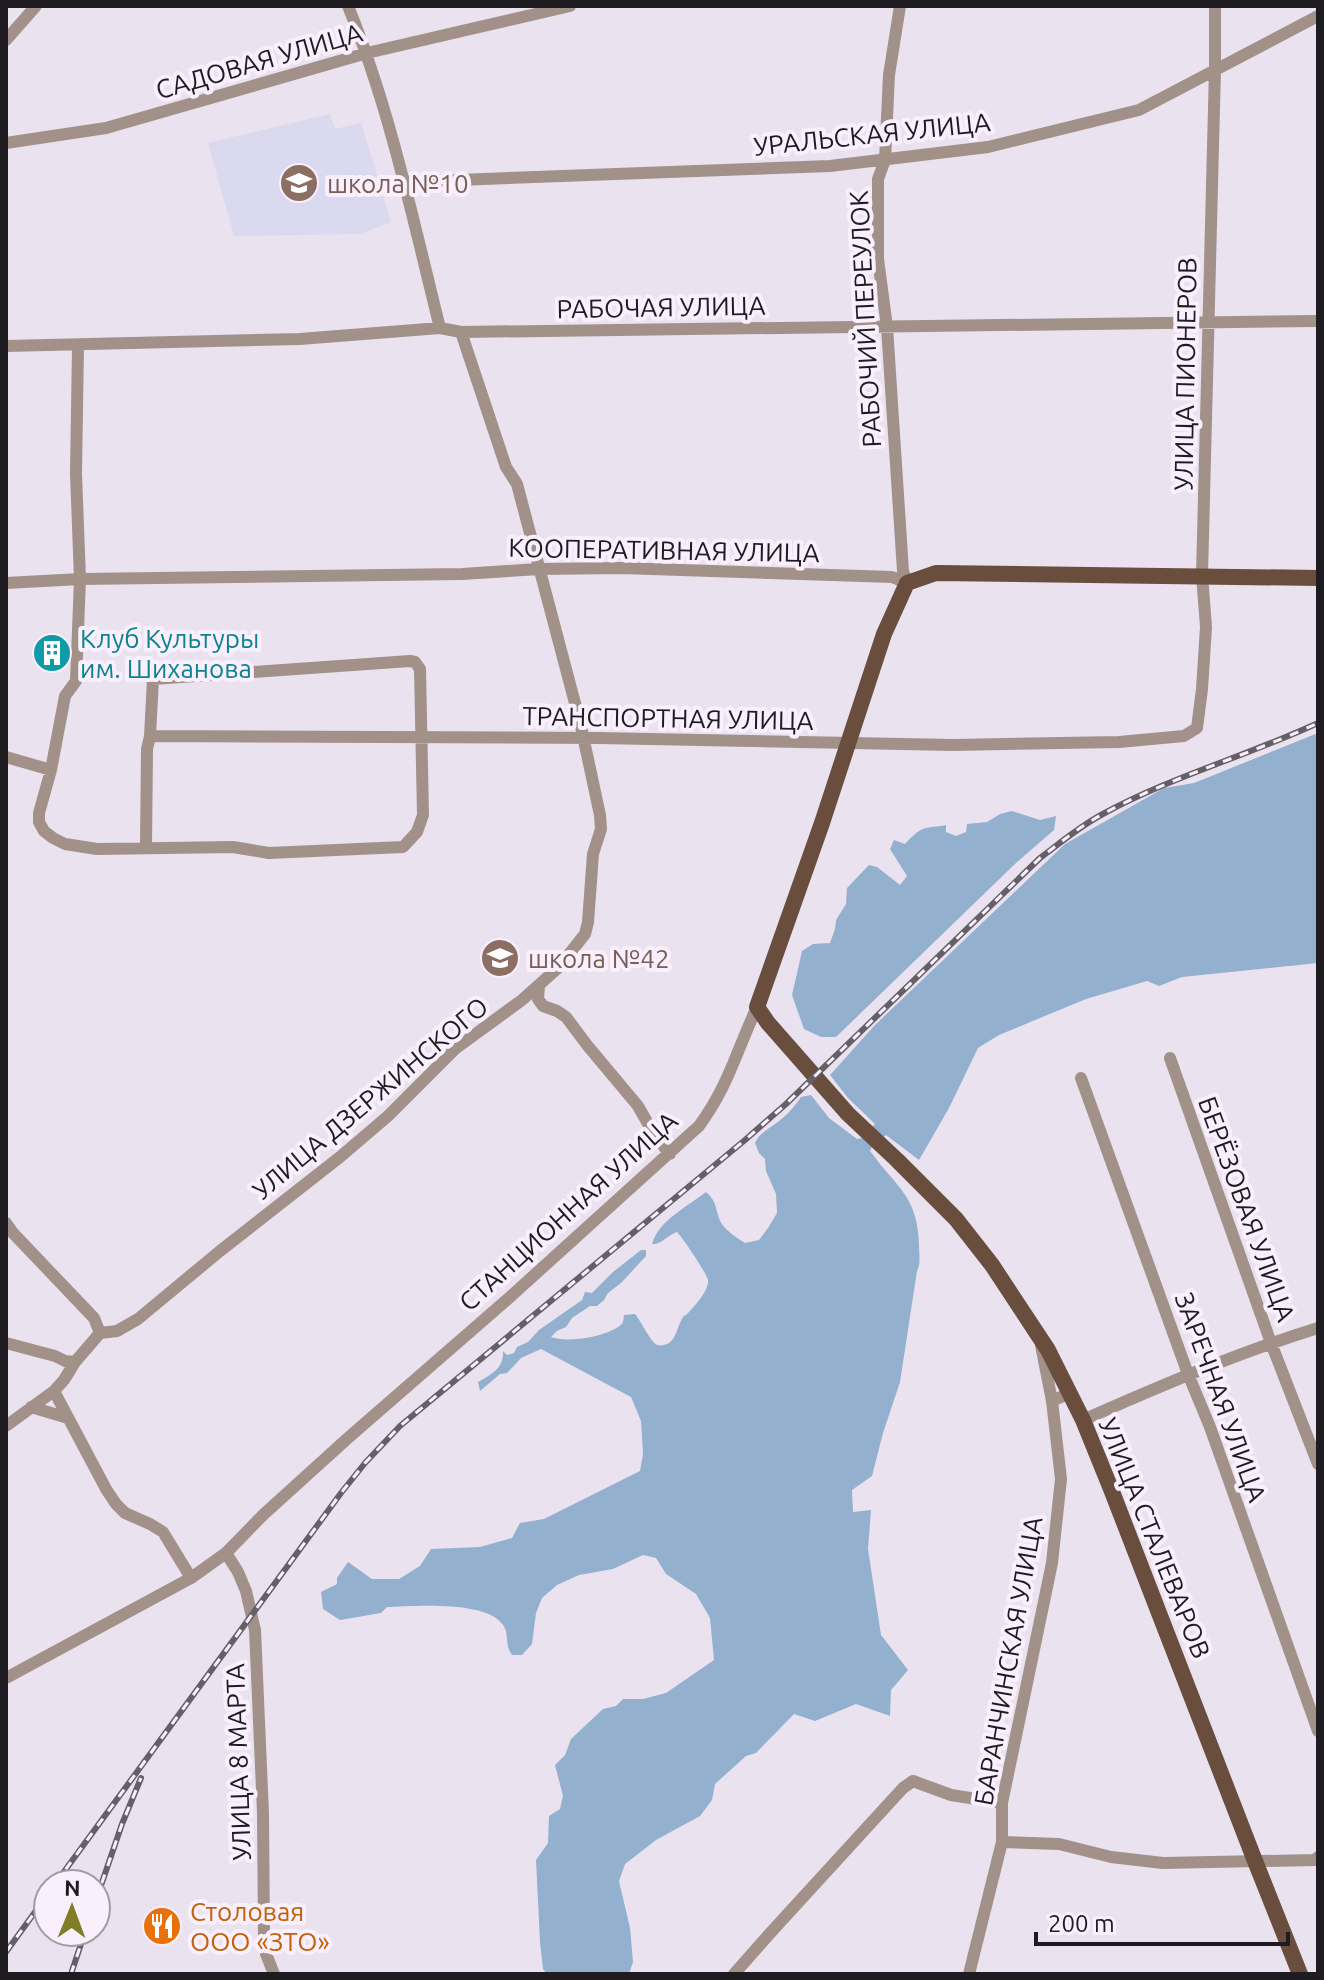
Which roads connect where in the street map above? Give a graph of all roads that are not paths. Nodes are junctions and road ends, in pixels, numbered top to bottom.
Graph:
1 (36, 6) edge
2 (348, 6) edge
3 (570, 6) edge
4 (900, 6) edge
5 (1215, 6) edge
6 (1318, 16) edge
7 (6, 40) edge
8 (367, 53) junction
9 (1215, 69) junction
10 (6, 143) edge
11 (885, 160) junction
12 (404, 182) junction
13 (1208, 321) junction
14 (1318, 321) edge
15 (887, 327) junction
16 (440, 328) junction
17 (461, 332) junction
18 (78, 345) junction
19 (6, 346) edge
20 (539, 569) junction
21 (1202, 575) junction
22 (1318, 578) edge
23 (80, 579) junction
24 (6, 583) edge
25 (907, 583) junction
26 (150, 736) junction
27 (1184, 736) joint
28 (421, 737) junction
29 (583, 738) junction
30 (847, 743) junction
31 (6, 757) edge
32 (51, 770) junction
33 (146, 847) junction
34 (539, 985) junction
35 (543, 1006) junction
36 (757, 1007) junction
37 (512, 1008) junction
38 (1170, 1058) dead end
39 (1081, 1078) dead end
40 (670, 1154) junction
41 (6, 1223) edge
42 (1318, 1328) edge
43 (100, 1333) junction
44 (1040, 1337) junction
45 (6, 1343) edge
46 (1271, 1343) junction
47 (69, 1366) junction
48 (1188, 1374) junction
49 (54, 1391) junction
50 (1070, 1393) junction
51 (1052, 1401) junction
52 (31, 1407) junction
53 (68, 1418) junction
54 (1083, 1420) junction
55 (6, 1426) edge
56 (1318, 1464) edge
57 (226, 1553) junction
58 (191, 1578) junction
59 (6, 1678) edge
60 (1318, 1731) edge
61 (1002, 1803) junction
62 (1002, 1842) junction
63 (1318, 1857) edge
64 (1255, 1861) junction
65 (274, 1974) edge
66 (734, 1974) edge
67 (969, 1974) edge
68 (1300, 1974) edge

1 - 7 street
2 - 8 street
3 - 8 street, САДОВАЯ УЛИЦА
4 - 11 street, РАБОЧИЙ ПЕРЕУЛОК
5 - 9 street, УЛИЦА ПИОНЕРОВ
6 - 9 street, УРАЛЬСКАЯ УЛИЦА
8 - 10 street, САДОВАЯ УЛИЦА
8 - 12 street
9 - 11 street, УРАЛЬСКАЯ УЛИЦА
9 - 13 street, УЛИЦА ПИОНЕРОВ
11 - 12 street, УРАЛЬСКАЯ УЛИЦА
11 - 15 street, РАБОЧИЙ ПЕРЕУЛОК
12 - 16 street
13 - 14 street, РАБОЧАЯ УЛИЦА
13 - 15 street, РАБОЧАЯ УЛИЦА
13 - 21 street, УЛИЦА ПИОНЕРОВ
15 - 17 street, РАБОЧАЯ УЛИЦА
15 - 25 street, РАБОЧИЙ ПЕРЕУЛОК
16 - 17 street, РАБОЧАЯ УЛИЦА
16 - 18 street, РАБОЧАЯ УЛИЦА
17 - 20 street
18 - 19 street, РАБОЧАЯ УЛИЦА
18 - 23 street
20 - 23 street, КООПЕРАТИВНАЯ УЛИЦА
20 - 25 street, КООПЕРАТИВНАЯ УЛИЦА
20 - 29 street
21 - 22 main road, КООПЕРАТИВНАЯ УЛИЦА
21 - 25 main road, КООПЕРАТИВНАЯ УЛИЦА
21 - 27 street, УЛИЦА ПИОНЕРОВ
23 - 24 street, КООПЕРАТИВНАЯ УЛИЦА
23 - 32 street
25 - 30 main road, СТАНЦИОННАЯ УЛИЦА
26 - 28 street, ТРАНСПОРТНАЯ УЛИЦА
26 - 28 street
26 - 33 street
27 - 30 street, ТРАНСПОРТНАЯ УЛИЦА
28 - 29 street, ТРАНСПОРТНАЯ УЛИЦА
28 - 33 street
29 - 30 street, ТРАНСПОРТНАЯ УЛИЦА
29 - 34 street, УЛИЦА ДЗЕРЖИНСКОГО
30 - 36 main road, СТАНЦИОННАЯ УЛИЦА
31 - 32 street
32 - 33 street
34 - 35 street
34 - 37 street, УЛИЦА ДЗЕРЖИНСКОГО
35 - 37 street
35 - 40 street
36 - 40 street, СТАНЦИОННАЯ УЛИЦА
36 - 44 main road, УЛИЦА СТАЛЕВАРОВ
37 - 43 street, УЛИЦА ДЗЕРЖИНСКОГО
38 - 46 street, БЕРЁЗОВАЯ УЛИЦА
39 - 48 street, ЗАРЕЧНАЯ УЛИЦА
40 - 57 street, СТАНЦИОННАЯ УЛИЦА
41 - 43 street
42 - 46 street
43 - 47 street
44 - 50 main road, УЛИЦА СТАЛЕВАРОВ
44 - 51 street, БАРАНЧИНСКАЯ УЛИЦА
45 - 47 street
46 - 48 street
46 - 56 street, БЕРЁЗОВАЯ УЛИЦА
47 - 49 street
48 - 54 street
48 - 60 street, ЗАРЕЧНАЯ УЛИЦА
49 - 52 street
49 - 53 street
50 - 51 street
50 - 54 main road, УЛИЦА СТАЛЕВАРОВ
51 - 61 street, БАРАНЧИНСКАЯ УЛИЦА
52 - 53 street
52 - 55 street
53 - 58 street
54 - 64 main road, УЛИЦА СТАЛЕВАРОВ
57 - 58 street, СТАНЦИОННАЯ УЛИЦА
57 - 65 street, УЛИЦА 8 МАРТА
58 - 59 street, СТАНЦИОННАЯ УЛИЦА
61 - 62 street, БАРАНЧИНСКАЯ УЛИЦА
61 - 66 street
62 - 64 street
62 - 67 street, БАРАНЧИНСКАЯ УЛИЦА
63 - 64 street
64 - 68 main road, УЛИЦА СТАЛЕВАРОВ

